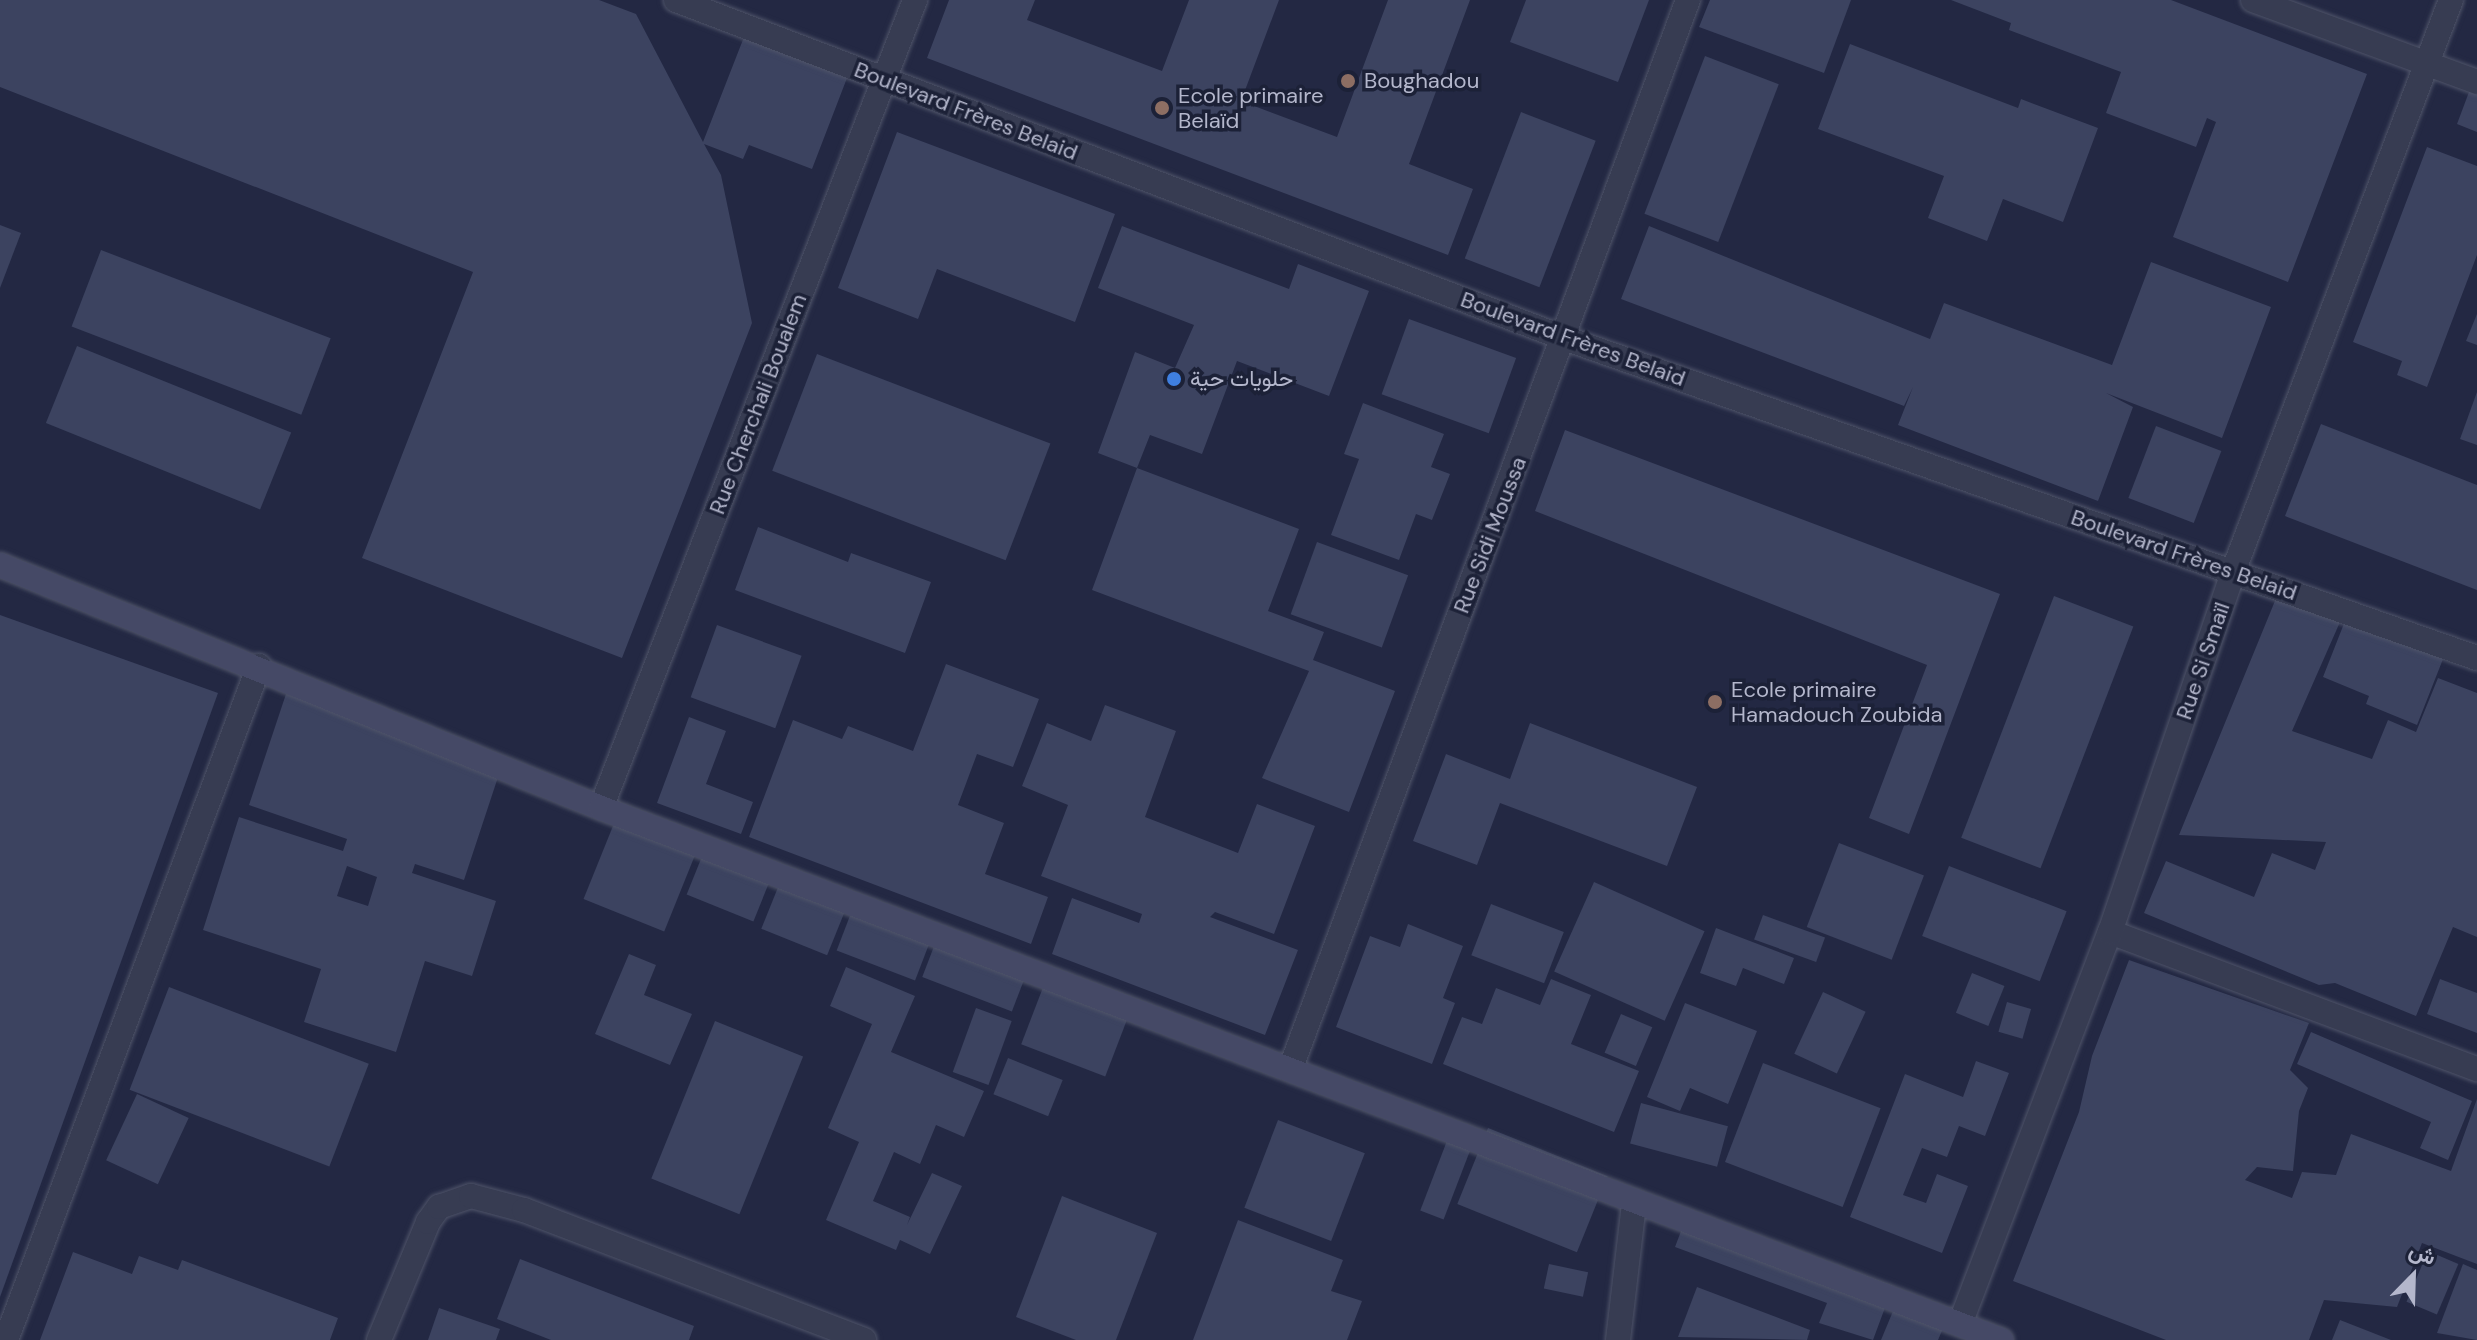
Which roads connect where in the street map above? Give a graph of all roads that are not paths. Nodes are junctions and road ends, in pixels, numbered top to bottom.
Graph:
1 (676, 0) edge
2 (915, 0) edge
3 (1688, 0) edge
4 (2253, 0) edge
5 (2451, 0) edge
6 (2427, 63) junction
7 (885, 80) junction
8 (2477, 82) edge
9 (1564, 338) junction
10 (0, 565) edge
11 (2233, 572) junction
12 (2477, 658) edge
13 (259, 666) junction
14 (601, 808) junction
15 (2110, 932) junction
16 (2477, 1069) edge
17 (1290, 1070) junction
18 (1634, 1204) junction
19 (1960, 1324) junction
20 (6, 1340) edge
21 (379, 1340) edge
22 (864, 1340) edge
23 (1618, 1340) edge
24 (2001, 1340) edge

1 - 7 street, Boulevard Frères Belaid
2 - 7 street, Rue Cherchali Boualem
3 - 9 street, Rue Sidi Moussa
4 - 6 street
5 - 6 street, Rue Si Smaïl
6 - 8 street
6 - 11 street, Rue Si Smaïl
7 - 9 street, Boulevard Frères Belaid
7 - 14 street, Rue Cherchali Boualem
9 - 11 street, Boulevard Frères Belaid
9 - 17 street, Rue Sidi Moussa
10 - 13 main road
11 - 12 street, Boulevard Frères Belaid
11 - 15 street, Rue Si Smaïl
13 - 14 main road
13 - 20 street
14 - 17 main road
15 - 16 street
15 - 19 street, Rue Si Smaïl
17 - 18 main road
18 - 19 main road
18 - 23 street
19 - 24 main road
21 - 22 street

